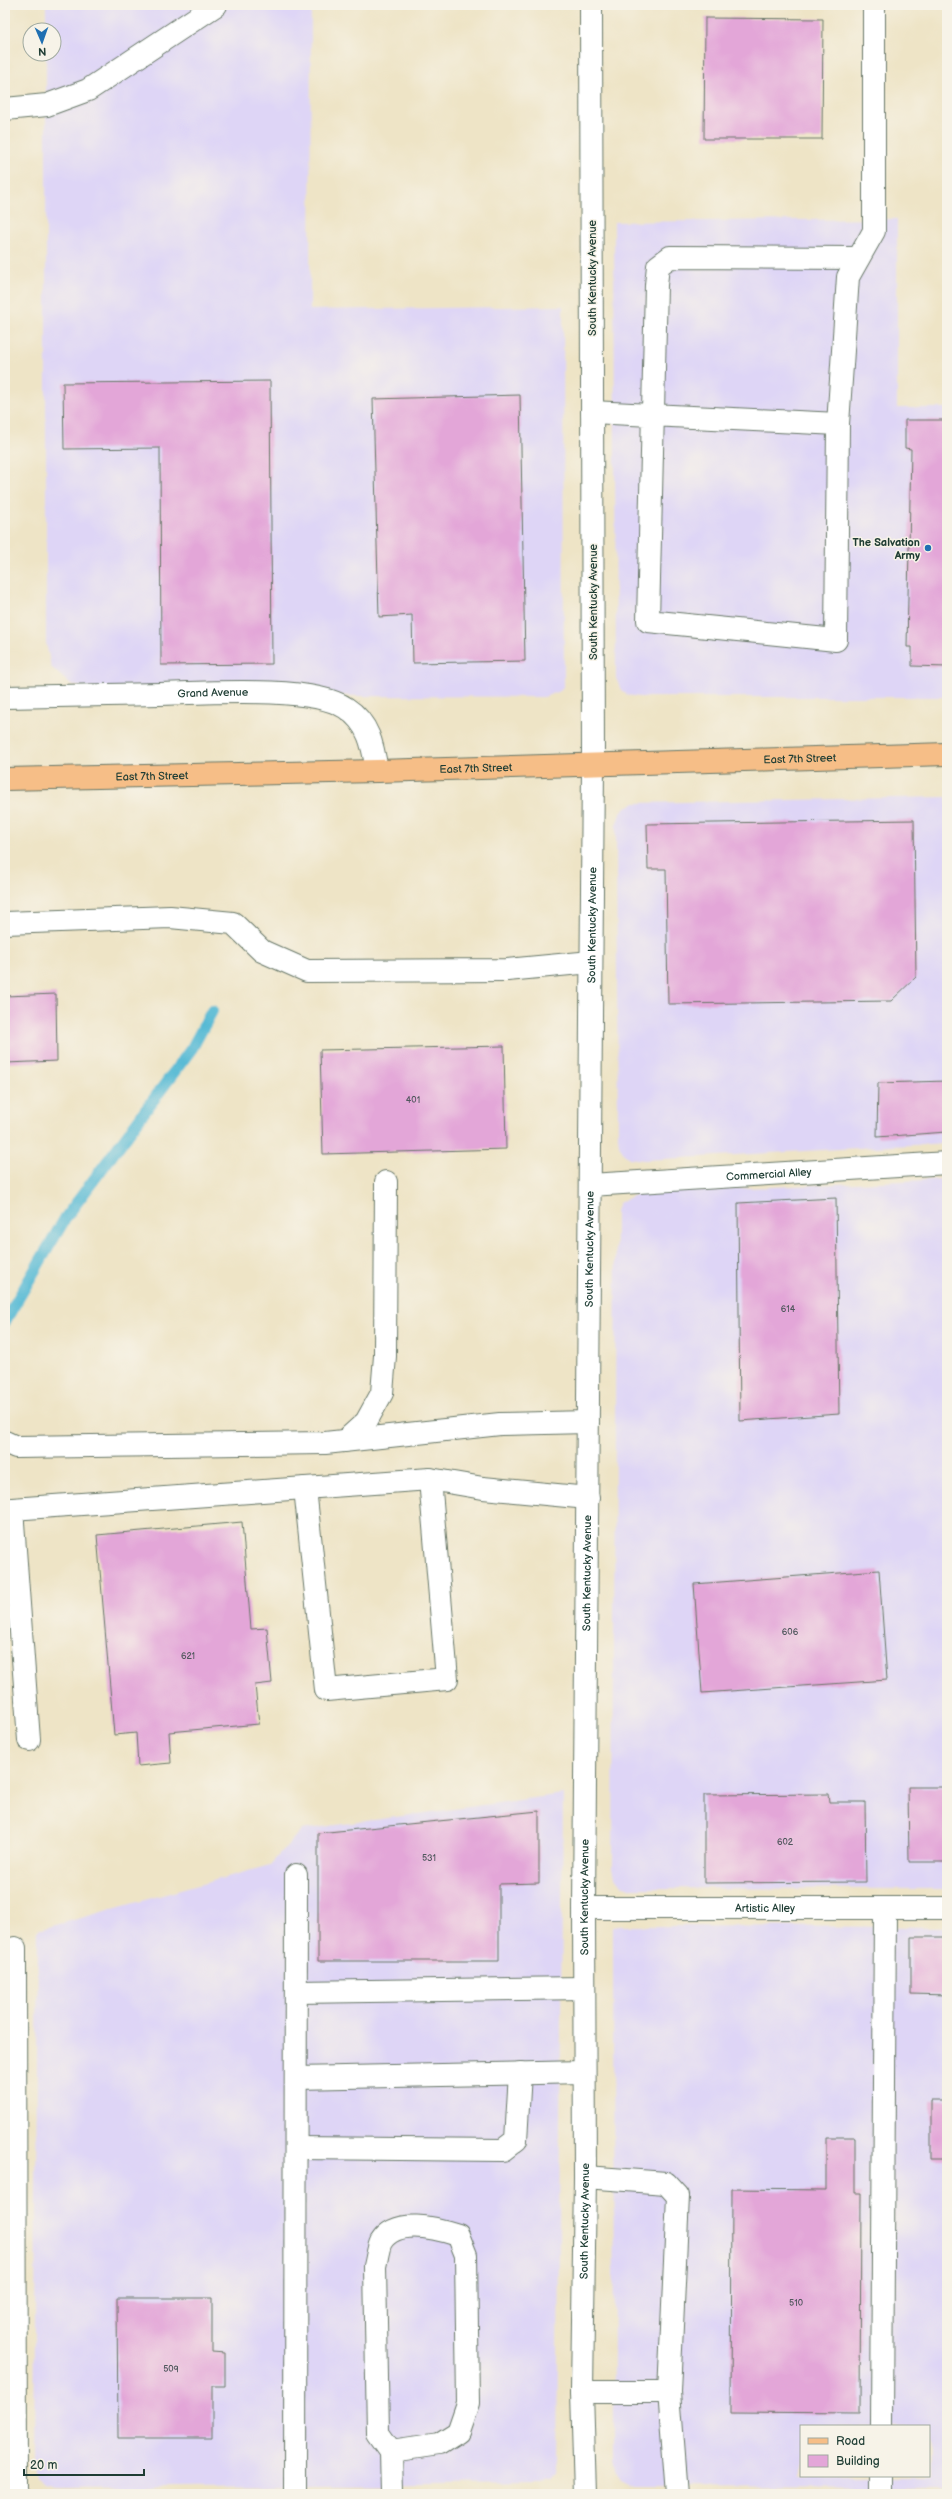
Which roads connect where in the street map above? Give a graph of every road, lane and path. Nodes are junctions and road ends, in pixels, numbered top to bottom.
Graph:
1 (216, 5) edge
2 (591, 5) edge
3 (874, 5) edge
4 (5, 109) edge
5 (858, 258) junction
6 (592, 412) junction
7 (651, 415) junction
8 (838, 424) junction
9 (5, 697) edge
10 (947, 754) edge
11 (593, 764) junction
12 (377, 771) junction
13 (5, 779) edge
14 (5, 923) edge
15 (591, 962) junction
16 (947, 1163) edge
17 (386, 1182) dead end
18 (590, 1185) junction
19 (588, 1422) junction
20 (345, 1441) junction
21 (5, 1442) edge
22 (430, 1479) junction
23 (305, 1488) junction
24 (588, 1498) junction
25 (8, 1510) edge
26 (29, 1740) dead end
27 (296, 1876) dead end
28 (584, 1908) junction
29 (884, 1908) junction
30 (947, 1908) edge
31 (15, 1948) dead end
32 (584, 1988) junction
33 (296, 1992) junction
34 (584, 2072) junction
35 (520, 2073) junction
36 (296, 2078) junction
37 (296, 2148) junction
38 (585, 2177) junction
39 (582, 2392) junction
40 (670, 2392) junction
41 (882, 2425) edge
42 (391, 2451) junction
43 (881, 2477) edge
44 (16, 2494) edge
45 (296, 2494) edge
46 (392, 2494) edge
47 (585, 2494) edge
48 (677, 2494) edge
49 (881, 2494) edge

1 - 4 street
2 - 6 street, South Kentucky Avenue
3 - 5 street
5 - 7 street
5 - 8 street
6 - 7 street
6 - 11 street, South Kentucky Avenue
7 - 8 street
7 - 8 street
9 - 12 street, Grand Avenue
10 - 11 main road, East 7th Street
11 - 12 main road, East 7th Street
11 - 15 street, South Kentucky Avenue
12 - 13 main road, East 7th Street
14 - 15 street
15 - 18 street, South Kentucky Avenue
16 - 18 street, Commercial Alley
17 - 20 street
18 - 19 street, South Kentucky Avenue
19 - 20 street
19 - 24 street, South Kentucky Avenue
20 - 21 street
22 - 23 street
22 - 23 street
22 - 24 street
23 - 25 street
24 - 28 street, South Kentucky Avenue
25 - 26 street
27 - 33 street
28 - 29 street, Artistic Alley
28 - 32 street, South Kentucky Avenue
29 - 30 street, Artistic Alley
29 - 41 street
31 - 44 street
32 - 33 street
32 - 34 street, South Kentucky Avenue
33 - 36 street
34 - 35 street
34 - 38 street, South Kentucky Avenue
35 - 36 street
35 - 37 street
36 - 37 street
37 - 45 street
38 - 39 street, South Kentucky Avenue
38 - 40 street
39 - 40 street
39 - 47 street, South Kentucky Avenue
40 - 48 street
42 - 42 street
42 - 46 street
43 - 49 street

